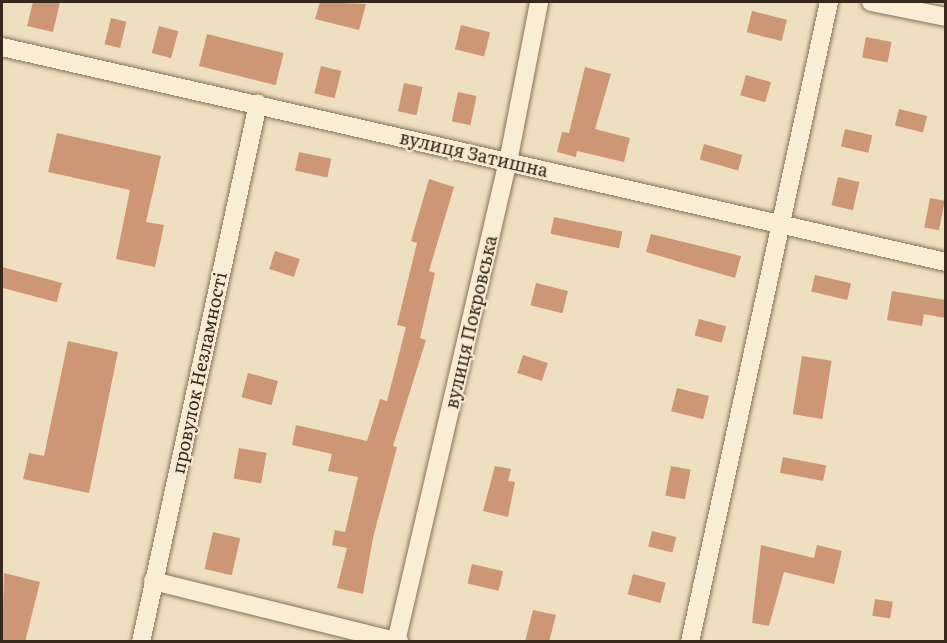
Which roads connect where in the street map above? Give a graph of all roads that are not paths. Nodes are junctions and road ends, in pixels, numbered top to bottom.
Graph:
1 (539, 2) edge
2 (829, 2) edge
3 (871, 2) edge
4 (945, 17) edge
5 (2, 47) edge
6 (258, 105) junction
7 (508, 162) junction
8 (780, 225) junction
9 (945, 262) edge
10 (153, 581) junction
11 (397, 641) edge
12 (141, 642) edge
13 (690, 642) edge

1 - 7 street, вулиця Покровська
2 - 8 street
3 - 4 street
5 - 6 street, вулиця Затишна
6 - 7 street, вулиця Затишна
6 - 10 street, провулок Незламності
7 - 8 street, вулиця Затишна
7 - 11 street, вулиця Покровська
8 - 9 street, вулиця Затишна
8 - 13 street
10 - 11 street
10 - 12 street, провулок Незламності

